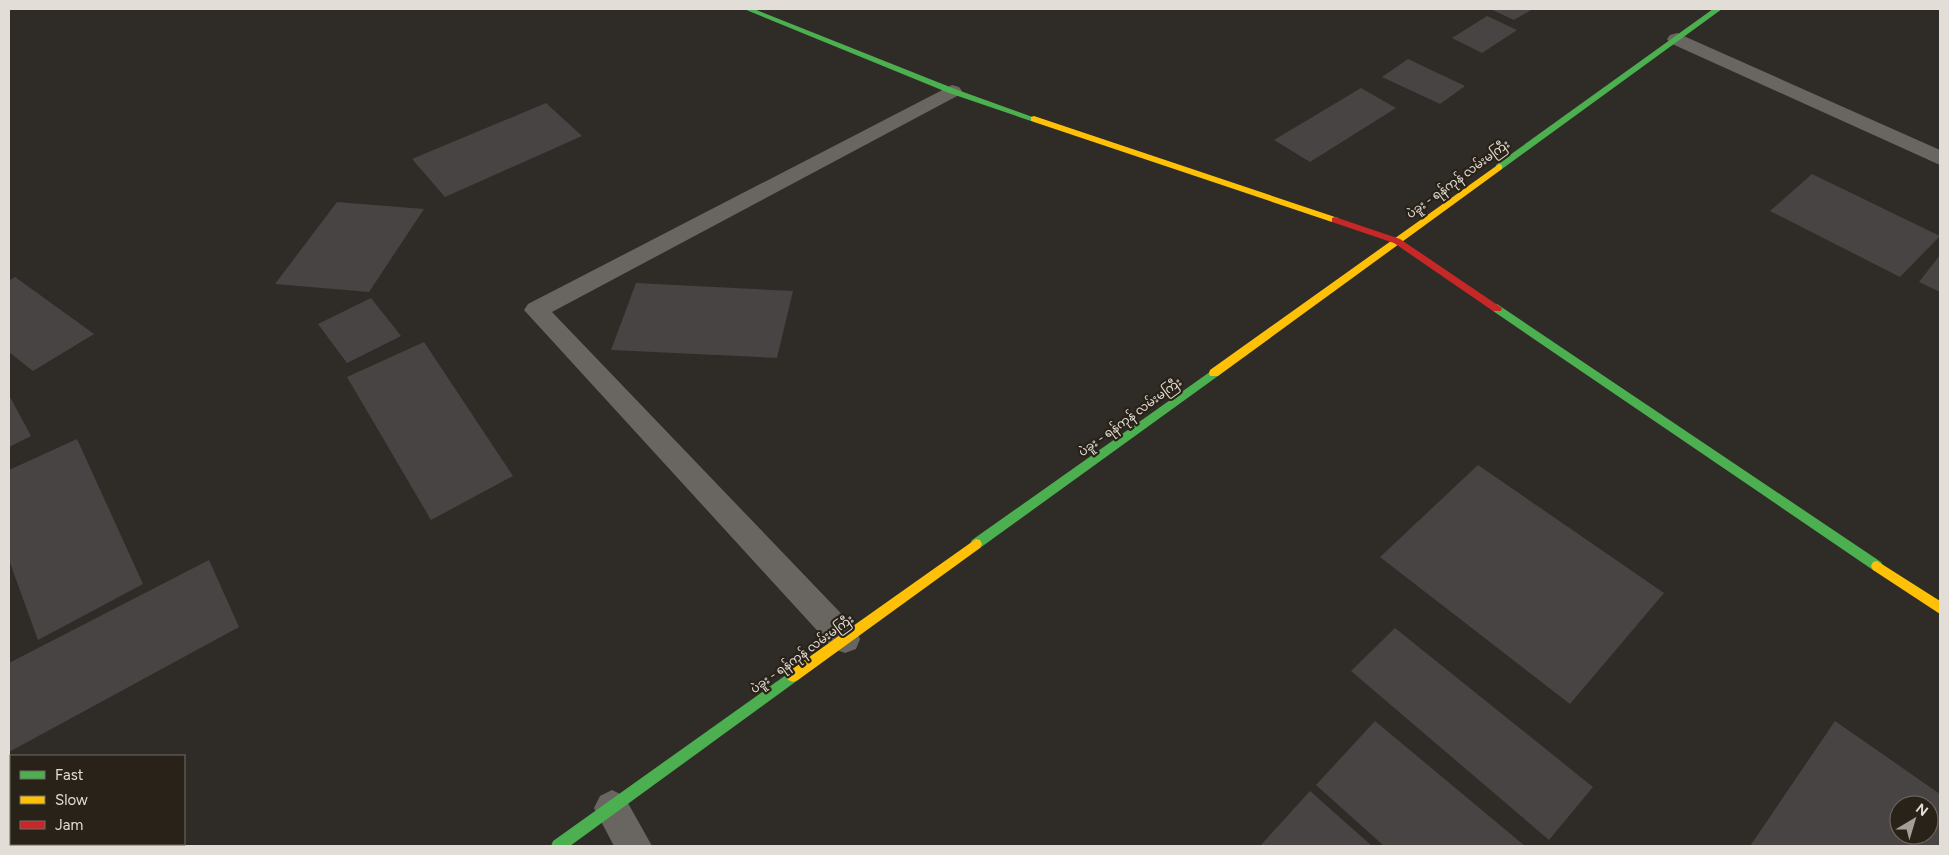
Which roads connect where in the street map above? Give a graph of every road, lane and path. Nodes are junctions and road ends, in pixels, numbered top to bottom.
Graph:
1 (748, 9) edge
2 (1718, 9) edge
3 (1677, 39) junction
4 (952, 91) junction
5 (1940, 158) edge
6 (1397, 241) junction
7 (1940, 608) edge
8 (845, 639) junction
9 (612, 808) junction
10 (558, 846) edge
11 (634, 846) edge

1 - 4 main road
2 - 3 main road, ပဲခူး - ရန်ကုန် လမ်းမကြီး
3 - 5 street
3 - 6 main road, ပဲခူး - ရန်ကုန် လမ်းမကြီး
4 - 6 main road
4 - 8 lane
6 - 7 main road
6 - 8 main road, ပဲခူး - ရန်ကုန် လမ်းမကြီး
8 - 9 main road, ပဲခူး - ရန်ကုန် လမ်းမကြီး
9 - 10 main road, ပဲခူး - ရန်ကုန် လမ်းမကြီး
9 - 11 street

